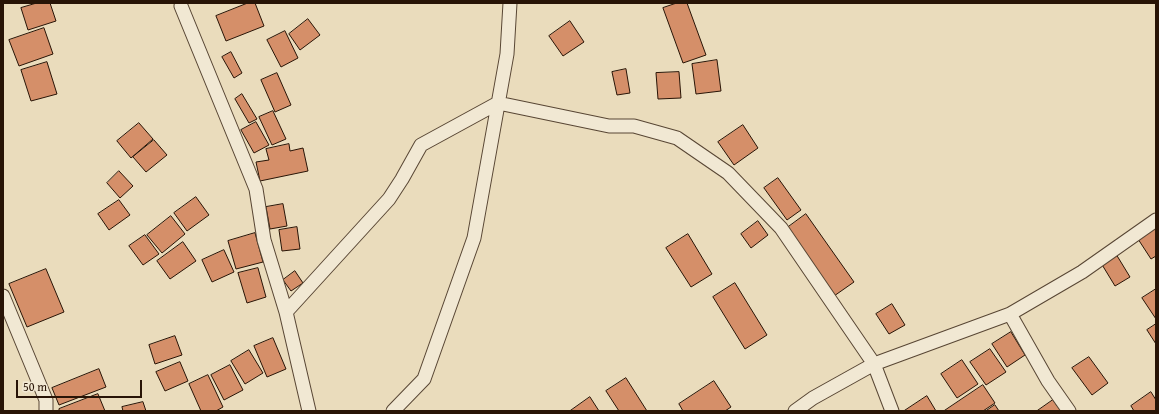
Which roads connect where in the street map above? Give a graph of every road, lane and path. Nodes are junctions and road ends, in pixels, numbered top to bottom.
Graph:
1 (510, 3) edge
2 (181, 6) dead end
3 (498, 103) junction
4 (1156, 220) edge
5 (3, 296) edge
6 (286, 312) junction
7 (1010, 314) junction
8 (874, 364) junction
9 (46, 411) edge
10 (309, 411) edge
11 (393, 411) edge
12 (795, 411) edge
13 (892, 411) edge
14 (1069, 411) edge

1 - 3 street
2 - 6 street
3 - 6 street
3 - 8 street
3 - 11 street
4 - 7 street
5 - 9 street
6 - 10 street
7 - 8 street
7 - 14 street
8 - 12 street
8 - 13 street

